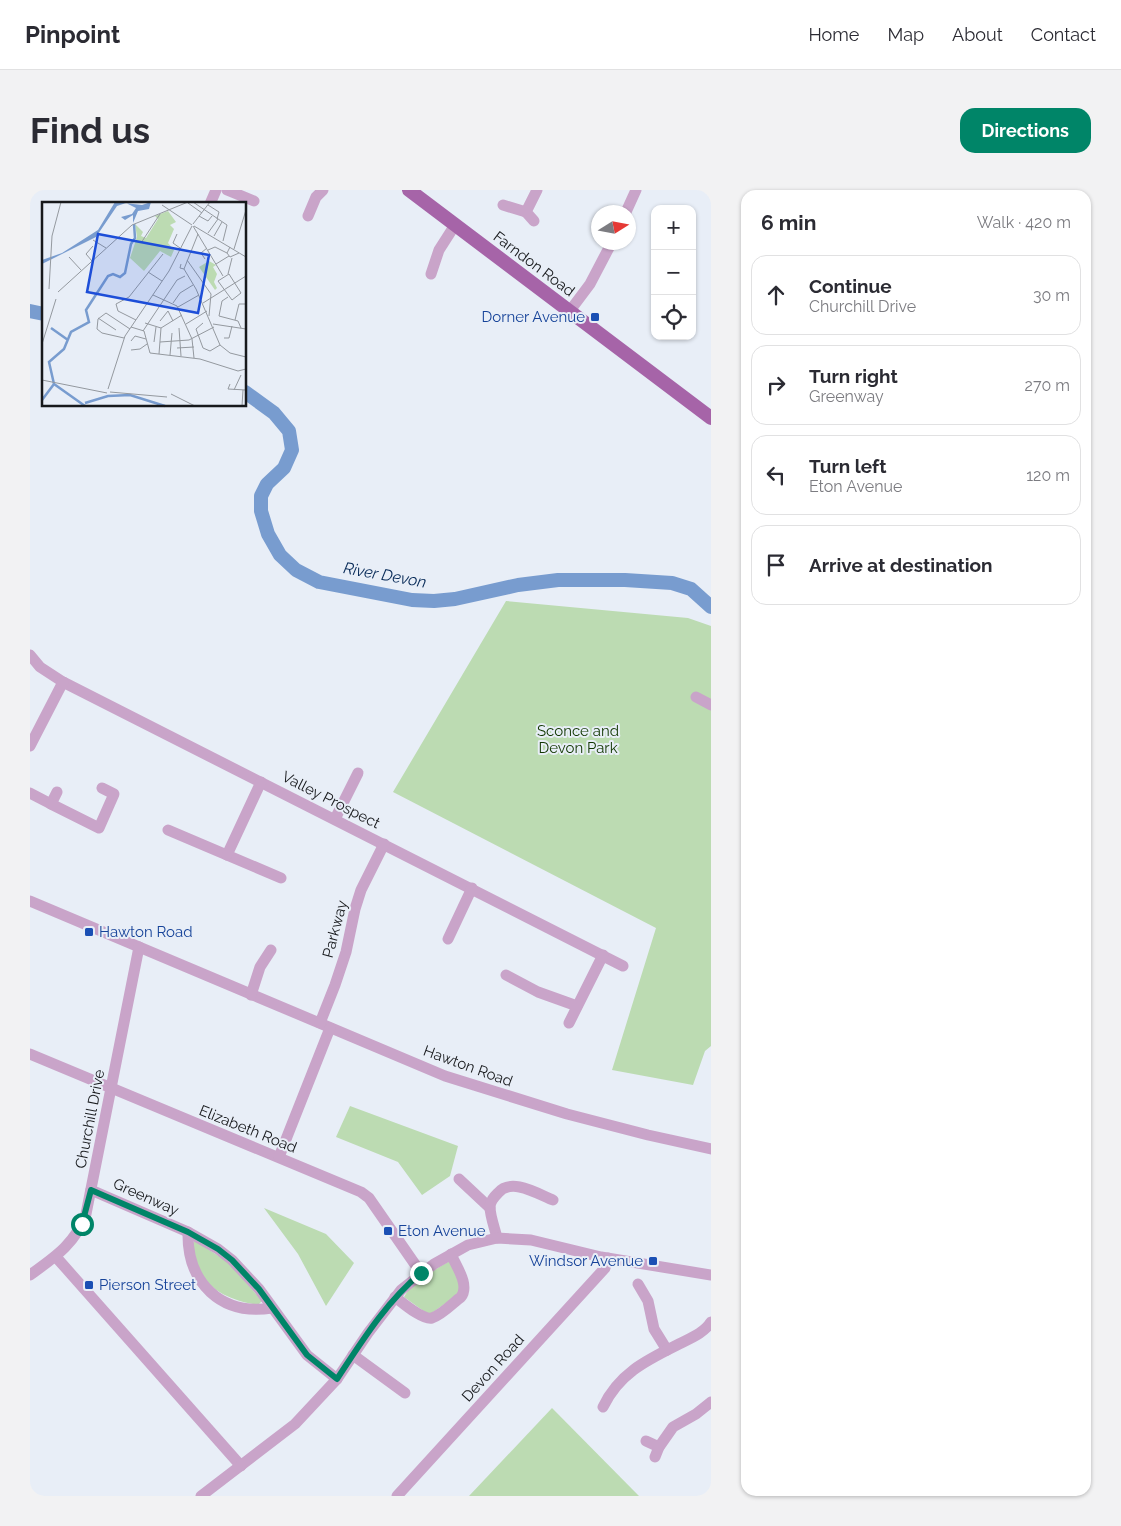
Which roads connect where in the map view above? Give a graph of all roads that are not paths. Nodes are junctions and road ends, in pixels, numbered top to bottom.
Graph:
1 (216, 190) edge
2 (227, 190) edge
3 (323, 190) edge
4 (409, 190) edge
5 (537, 190) edge
6 (636, 190) edge
7 (254, 201) dead end
8 (211, 202) edge
9 (502, 205) dead end
10 (629, 205) edge
11 (308, 216) dead end
12 (455, 225) junction
13 (608, 250) edge
14 (431, 274) dead end
15 (569, 312) junction
16 (711, 418) edge
17 (30, 655) edge
18 (63, 682) junction
19 (696, 697) dead end
20 (711, 705) edge
21 (30, 746) edge
22 (358, 773) dead end
23 (261, 782) junction
24 (102, 788) dead end
25 (57, 792) dead end
26 (30, 793) edge
27 (51, 804) junction
28 (335, 819) junction
29 (168, 830) dead end
30 (384, 844) junction
31 (227, 855) junction
32 (281, 878) dead end
33 (472, 888) junction
34 (30, 901) edge
35 (448, 939) dead end
36 (139, 947) junction
37 (270, 950) dead end
38 (603, 955) junction
39 (623, 966) dead end
40 (506, 975) dead end
41 (251, 995) junction
42 (576, 1006) junction
43 (569, 1023) dead end
44 (325, 1026) junction
45 (30, 1054) edge
46 (112, 1088) junction
47 (711, 1149) edge
48 (278, 1157) junction
49 (459, 1180) dead end
50 (91, 1190) junction
51 (553, 1200) dead end
52 (490, 1208) junction
53 (188, 1232) junction
54 (497, 1238) junction
55 (451, 1254) junction
56 (56, 1257) junction
57 (608, 1258) junction
58 (421, 1273) junction
59 (30, 1275) edge
60 (711, 1275) edge
61 (638, 1284) dead end
62 (395, 1296) junction
63 (272, 1308) junction
64 (711, 1322) edge
65 (667, 1350) junction
66 (353, 1355) junction
67 (337, 1379) junction
68 (405, 1393) dead end
69 (711, 1402) edge
70 (603, 1407) dead end
71 (646, 1441) dead end
72 (240, 1466) junction
73 (201, 1496) edge
74 (397, 1496) edge

1 - 8 street
2 - 7 street
3 - 11 street
4 - 12 main road, Farndon Road
5 - 9 street
6 - 10 street
12 - 14 street
12 - 15 main road, Farndon Road
13 - 15 street
15 - 16 main road, Farndon Road
17 - 18 street, Valley Prospect
18 - 21 street
18 - 23 street, Valley Prospect
19 - 20 street
22 - 28 street
23 - 28 street, Valley Prospect
23 - 31 street
24 - 27 street
25 - 27 street
26 - 27 street
28 - 30 street, Valley Prospect
29 - 31 street
30 - 33 street, Valley Prospect
30 - 44 street, Parkway
31 - 32 street
33 - 35 street
33 - 38 street, Valley Prospect
34 - 36 street, Hawton Road
36 - 41 street, Hawton Road
36 - 46 street, Churchill Drive
37 - 41 street
38 - 39 street, Valley Prospect
38 - 42 street
40 - 42 street
41 - 44 street, Hawton Road
42 - 43 street
44 - 47 street, Hawton Road
44 - 48 street, Parkway
45 - 46 street, Elizabeth Road
46 - 48 street, Elizabeth Road
46 - 50 street, Churchill Drive
48 - 58 street, Elizabeth Road
49 - 52 street
50 - 53 street, Greenway
50 - 56 street, Churchill Drive
51 - 52 street
52 - 54 street
53 - 63 street, Greenway
53 - 63 street, Greenway
54 - 55 street
54 - 57 street
55 - 58 street
55 - 62 street
56 - 59 street, Churchill Drive
56 - 72 street
57 - 60 street
57 - 74 street, Devon Road
58 - 62 street
61 - 65 street
62 - 66 street
63 - 67 street, Greenway
64 - 65 street
65 - 70 street
66 - 67 street
66 - 68 street
67 - 72 street
69 - 71 street
72 - 73 street

